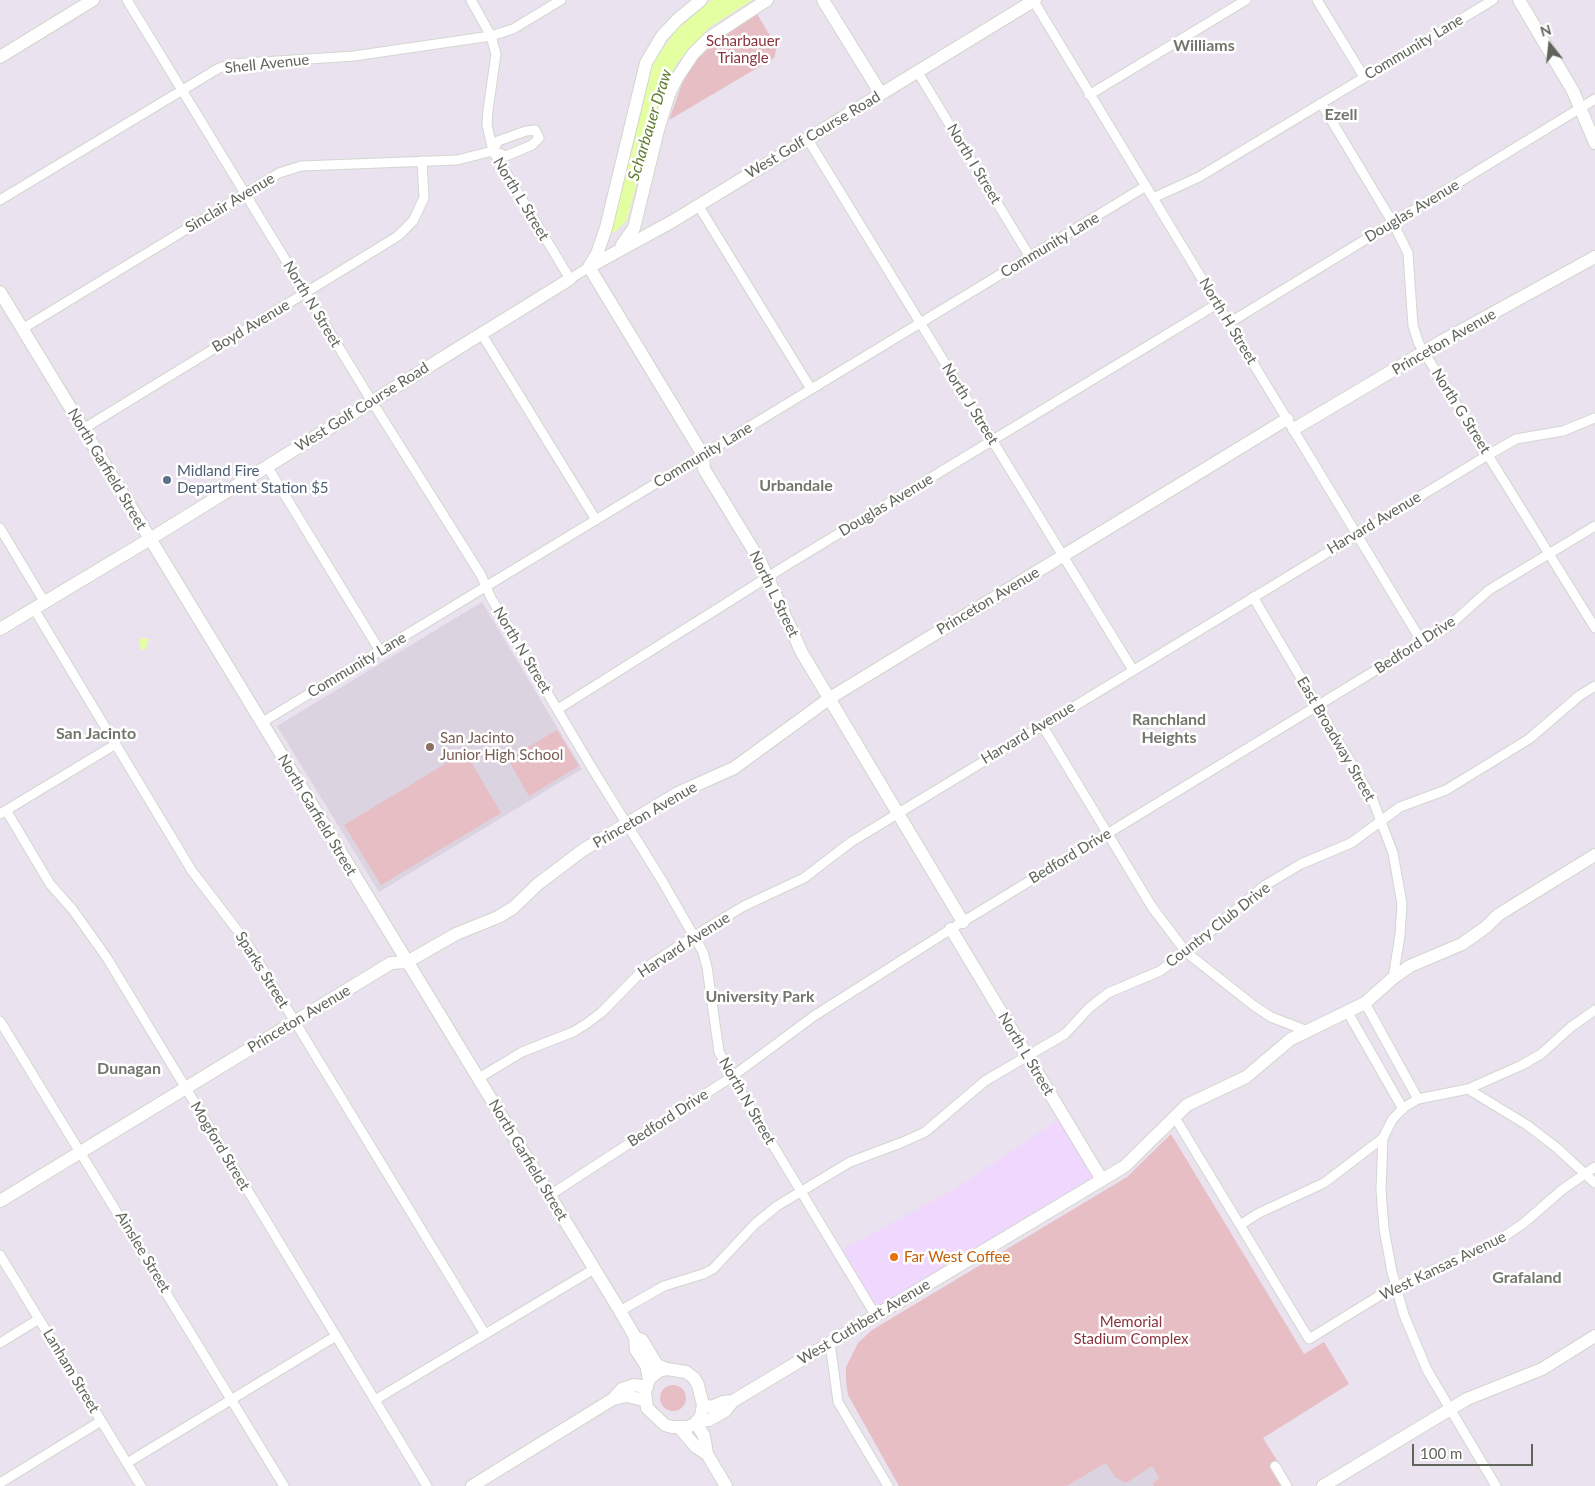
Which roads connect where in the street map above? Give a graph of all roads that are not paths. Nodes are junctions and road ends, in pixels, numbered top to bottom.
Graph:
1 (93, 0) edge
2 (127, 0) edge
3 (471, 0) edge
4 (561, 0) edge
5 (701, 0) edge
6 (767, 0) edge
7 (824, 0) edge
8 (1034, 0) edge
9 (1246, 0) edge
10 (1317, 0) edge
11 (1493, 0) edge
12 (1519, 0) edge
13 (491, 36) junction
14 (0, 57) edge
15 (917, 72) junction
16 (1364, 78) junction
17 (181, 89) junction
18 (881, 94) junction
19 (1090, 95) junction
20 (1595, 99) edge
21 (1321, 103) junction
22 (1581, 108) junction
23 (807, 138) junction
24 (1595, 143) edge
25 (492, 151) junction
26 (422, 161) junction
27 (1146, 186) junction
28 (245, 194) junction
29 (1153, 198) junction
30 (0, 200) edge
31 (698, 205) junction
32 (1393, 223) junction
33 (1595, 256) edge
34 (1030, 257) junction
35 (589, 267) junction
36 (570, 279) junction
37 (0, 292) edge
38 (305, 293) junction
39 (1217, 304) junction
40 (1229, 323) junction
41 (919, 324) junction
42 (22, 329) junction
43 (481, 333) junction
44 (1425, 352) junction
45 (811, 389) junction
46 (371, 400) junction
47 (1595, 418) edge
48 (1290, 424) junction
49 (83, 429) junction
50 (992, 440) junction
51 (703, 454) junction
52 (1488, 455) junction
53 (267, 466) junction
54 (596, 520) junction
55 (1595, 526) edge
56 (0, 528) edge
57 (1357, 534) junction
58 (150, 540) junction
59 (1549, 554) junction
60 (1063, 555) junction
61 (768, 577) junction
62 (486, 586) junction
63 (1253, 597) junction
64 (40, 606) junction
65 (1595, 628) edge
66 (0, 629) edge
67 (1422, 642) junction
68 (380, 651) junction
69 (1133, 670) junction
70 (1595, 686) edge
71 (830, 698) junction
72 (1317, 706) junction
73 (558, 709) junction
74 (261, 722) junction
75 (1042, 725) junction
76 (116, 744) junction
77 (3, 812) edge
78 (898, 812) junction
79 (1381, 821) junction
80 (628, 823) junction
81 (1107, 834) junction
82 (1595, 855) edge
83 (963, 922) junction
84 (951, 929) junction
85 (694, 936) junction
86 (1186, 952) junction
87 (407, 962) junction
88 (1393, 978) junction
89 (1365, 1003) junction
90 (1595, 1010) edge
91 (1347, 1011) junction
92 (0, 1021) edge
93 (294, 1022) junction
94 (1305, 1030) junction
95 (1392, 1053) junction
96 (1027, 1056) junction
97 (1376, 1062) junction
98 (733, 1076) junction
99 (479, 1078) junction
100 (185, 1089) junction
101 (1468, 1089) junction
102 (1418, 1099) junction
103 (1402, 1109) junction
104 (1174, 1116) junction
105 (1383, 1138) junction
106 (81, 1152) junction
107 (1595, 1167) edge
108 (1586, 1174) junction
109 (1102, 1180) junction
110 (1595, 1182) edge
111 (801, 1192) junction
112 (550, 1195) junction
113 (0, 1201) edge
114 (1240, 1225) junction
115 (0, 1255) edge
116 (594, 1268) junction
117 (1396, 1286) junction
118 (620, 1311) junction
119 (876, 1316) junction
120 (39, 1319) junction
121 (484, 1334) junction
122 (336, 1336) junction
123 (635, 1336) junction
124 (1595, 1336) edge
125 (830, 1343) junction
126 (0, 1344) edge
127 (667, 1369) junction
128 (648, 1383) junction
129 (232, 1399) junction
130 (613, 1399) junction
131 (375, 1400) junction
132 (644, 1400) junction
133 (733, 1402) junction
134 (703, 1405) junction
135 (1450, 1410) junction
136 (101, 1421) junction
137 (697, 1422) junction
138 (679, 1428) junction
139 (707, 1454) junction
140 (127, 1462) junction
141 (1275, 1466) dead end
142 (0, 1483) edge
143 (721, 1484) edge
144 (141, 1486) edge
145 (284, 1486) edge
146 (427, 1486) edge
147 (472, 1486) edge
148 (888, 1486) edge
149 (1287, 1486) edge
150 (1323, 1486) edge
151 (1496, 1486) edge

1 - 14 street
2 - 17 street, North N Street
3 - 13 street, North L Street
4 - 13 street, Shell Avenue
5 - 35 street
6 - 35 street
7 - 18 street
8 - 15 street, West Golf Course Road
8 - 19 street, North H Street
9 - 19 street
10 - 16 street
11 - 16 street, Community Lane
12 - 22 street
13 - 17 street, Shell Avenue
13 - 25 street, North L Street
15 - 18 street, West Golf Course Road
15 - 34 street, North I Street
16 - 21 street, Community Lane
17 - 28 street, North N Street
17 - 30 street, Shell Avenue
18 - 23 street, West Golf Course Road
19 - 27 street, North H Street
20 - 22 street, Douglas Avenue
21 - 29 street, Community Lane
21 - 32 street, North G Street
22 - 24 street
22 - 32 street, Douglas Avenue
23 - 31 street, West Golf Course Road
23 - 41 street, North J Street
25 - 25 street
25 - 26 street, Sinclair Avenue
25 - 36 street, North L Street
26 - 28 street, Sinclair Avenue
26 - 38 street, Boyd Avenue
27 - 29 street, North H Street
27 - 34 street, Community Lane
28 - 38 street, North N Street
28 - 42 street, Sinclair Avenue
29 - 39 street, North H Street
31 - 35 street, West Golf Course Road
31 - 45 street
32 - 40 street, Douglas Avenue
32 - 44 street, North G Street
33 - 44 street, Princeton Avenue
34 - 41 street, Community Lane
35 - 36 street
35 - 51 street, North L Street
36 - 43 street, West Golf Course Road
37 - 42 street, North Garfield Street
38 - 46 street, North N Street
38 - 49 street, Boyd Avenue
39 - 40 street, North H Street
39 - 50 street, Douglas Avenue
40 - 48 street, North H Street
41 - 45 street, Community Lane
41 - 50 street, North J Street
42 - 49 street, North Garfield Street
43 - 46 street, West Golf Course Road
43 - 54 street
44 - 48 street, Princeton Avenue
44 - 52 street, North G Street
45 - 51 street, Community Lane
46 - 53 street, West Golf Course Road
46 - 62 street, North N Street
47 - 52 street, Harvard Avenue
48 - 57 street, North H Street
48 - 60 street, Princeton Avenue
49 - 58 street, North Garfield Street
50 - 60 street, North J Street
50 - 61 street, Douglas Avenue
51 - 54 street, Community Lane
51 - 61 street, North L Street
52 - 57 street, Harvard Avenue
52 - 59 street, North G Street
53 - 58 street, West Golf Course Road
53 - 68 street
54 - 62 street, Community Lane
55 - 59 street, Bedford Drive
56 - 64 street, Sparks Street
57 - 63 street, Harvard Avenue
57 - 67 street, North H Street
58 - 64 street, West Golf Course Road
58 - 74 street, North Garfield Street
59 - 65 street, North G Street
59 - 67 street, Bedford Drive
60 - 69 street, North J Street
60 - 71 street, Princeton Avenue
61 - 71 street, North L Street
61 - 73 street, Douglas Avenue
62 - 68 street, Community Lane
62 - 73 street, North N Street
63 - 69 street, Harvard Avenue
63 - 72 street, East Broadway Street
64 - 66 street, West Golf Course Road
64 - 76 street, Sparks Street
67 - 72 street, Bedford Drive
68 - 74 street, Community Lane
69 - 75 street, Harvard Avenue
70 - 79 street, Country Club Drive
71 - 78 street, North L Street
71 - 80 street, Princeton Avenue
72 - 79 street, East Broadway Street
72 - 81 street, Bedford Drive
73 - 80 street, North N Street
74 - 87 street, North Garfield Street
75 - 78 street, Harvard Avenue
75 - 81 street
76 - 77 street
76 - 93 street, Sparks Street
77 - 100 street, Mogford Street
78 - 83 street, North L Street
78 - 85 street, Harvard Avenue
79 - 86 street, Country Club Drive
79 - 88 street, East Broadway Street
80 - 85 street, North N Street
80 - 87 street, Princeton Avenue
81 - 83 street, Bedford Drive
81 - 86 street
82 - 88 street, West Cuthbert Avenue
83 - 84 street, Bedford Drive
84 - 96 street, North L Street
84 - 98 street, Bedford Drive
85 - 98 street, North N Street
85 - 99 street, Harvard Avenue
86 - 94 street
86 - 96 street, Country Club Drive
87 - 93 street, Princeton Avenue
87 - 99 street, North Garfield Street
88 - 89 street, West Cuthbert Avenue
89 - 91 street, West Cuthbert Avenue
89 - 95 street
90 - 101 street
91 - 94 street, West Cuthbert Avenue
91 - 97 street
92 - 106 street, Ainslee Street
93 - 100 street, Princeton Avenue
93 - 121 street, Sparks Street
94 - 104 street, West Cuthbert Avenue
95 - 97 street
95 - 102 street
96 - 109 street, North L Street
96 - 111 street, Country Club Drive
97 - 103 street
98 - 111 street, North N Street
98 - 112 street, Bedford Drive
99 - 112 street, North Garfield Street
100 - 106 street, Princeton Avenue
100 - 122 street, Mogford Street
101 - 102 street
101 - 108 street
102 - 103 street
103 - 105 street
104 - 109 street, West Cuthbert Avenue
104 - 114 street
105 - 114 street
105 - 117 street
106 - 113 street, Princeton Avenue
106 - 129 street, Ainslee Street
107 - 108 street, West Kansas Avenue
108 - 110 street
108 - 117 street, West Kansas Avenue
109 - 119 street, West Cuthbert Avenue
111 - 118 street, Country Club Drive
111 - 119 street, North N Street
112 - 116 street, North Garfield Street
114 - 117 street, West Kansas Avenue
115 - 120 street, Lanham Street
116 - 118 street, North Garfield Street
116 - 121 street
117 - 135 street
118 - 123 street, North Garfield Street
119 - 125 street, West Cuthbert Avenue
120 - 126 street
120 - 136 street, Lanham Street
121 - 131 street
122 - 129 street
122 - 131 street, Mogford Street
123 - 127 street
123 - 128 street
124 - 135 street
125 - 133 street, West Cuthbert Avenue
125 - 148 street
127 - 128 street
127 - 134 street
128 - 130 street
128 - 132 street
129 - 140 street
129 - 145 street, Ainslee Street
130 - 132 street
130 - 147 street
131 - 146 street, Mogford Street
132 - 138 street
133 - 134 street, West Cuthbert Avenue
133 - 137 street, West Cuthbert Avenue
134 - 137 street
135 - 150 street
135 - 151 street
136 - 140 street, Lanham Street
136 - 142 street
137 - 138 street
137 - 139 street
138 - 139 street
139 - 143 street
140 - 144 street, Lanham Street
141 - 149 street

